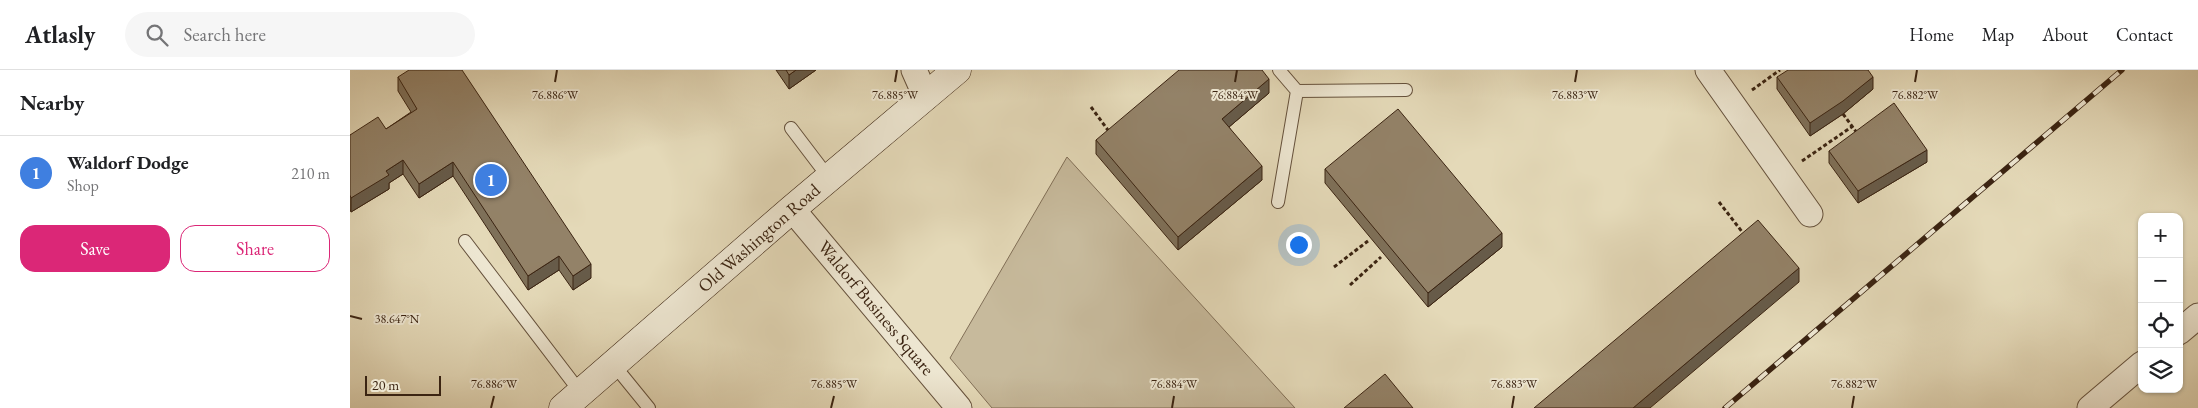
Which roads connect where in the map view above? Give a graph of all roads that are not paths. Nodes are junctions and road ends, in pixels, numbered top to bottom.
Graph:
1 (914, 70) edge
2 (957, 70) edge
3 (1279, 70) edge
4 (1708, 70) edge
5 (1406, 90) dead end
6 (1297, 91) junction
7 (926, 96) junction
8 (791, 128) dead end
9 (828, 178) junction
10 (1278, 202) dead end
11 (792, 209) junction
12 (1810, 214) dead end
13 (465, 241) dead end
14 (2198, 316) edge
15 (2183, 329) edge
16 (614, 365) junction
17 (2138, 368) edge
18 (572, 401) edge
19 (2094, 407) edge
20 (649, 408) edge
21 (959, 408) edge

1 - 7 street
2 - 7 main road, Old Washington Road
3 - 6 lane
4 - 12 street
5 - 6 lane
6 - 10 lane
7 - 9 main road, Old Washington Road
8 - 9 lane
9 - 11 main road, Old Washington Road
11 - 16 main road, Old Washington Road
11 - 21 street, Waldorf Business Square
13 - 18 lane
14 - 15 street
16 - 18 main road, Old Washington Road
16 - 20 lane
17 - 19 street

